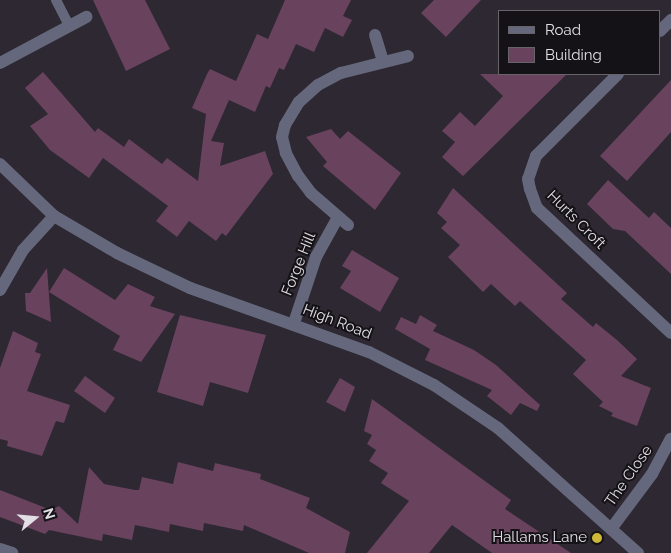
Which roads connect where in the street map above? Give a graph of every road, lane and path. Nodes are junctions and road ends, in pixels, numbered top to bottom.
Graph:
1 (56, 0) edge
2 (86, 17) dead end
3 (671, 20) edge
4 (69, 26) junction
5 (661, 30) edge
6 (375, 35) dead end
7 (408, 56) dead end
8 (383, 62) junction
9 (0, 63) edge
10 (617, 75) edge
11 (0, 164) edge
12 (54, 216) junction
13 (0, 290) edge
14 (294, 323) junction
15 (671, 333) edge
16 (671, 440) edge
17 (611, 529) junction
18 (0, 549) edge
19 (12, 553) edge
20 (636, 553) edge

1 - 4 lane
2 - 4 street
3 - 5 street
4 - 9 street
6 - 8 street
7 - 8 street, Forge Hill
8 - 14 street, Forge Hill
10 - 15 street, Hurts Croft
11 - 12 street, High Road
12 - 13 street
12 - 14 street, High Road
14 - 17 street, High Road
16 - 17 street, The Close
17 - 20 street, High Road
18 - 19 street

